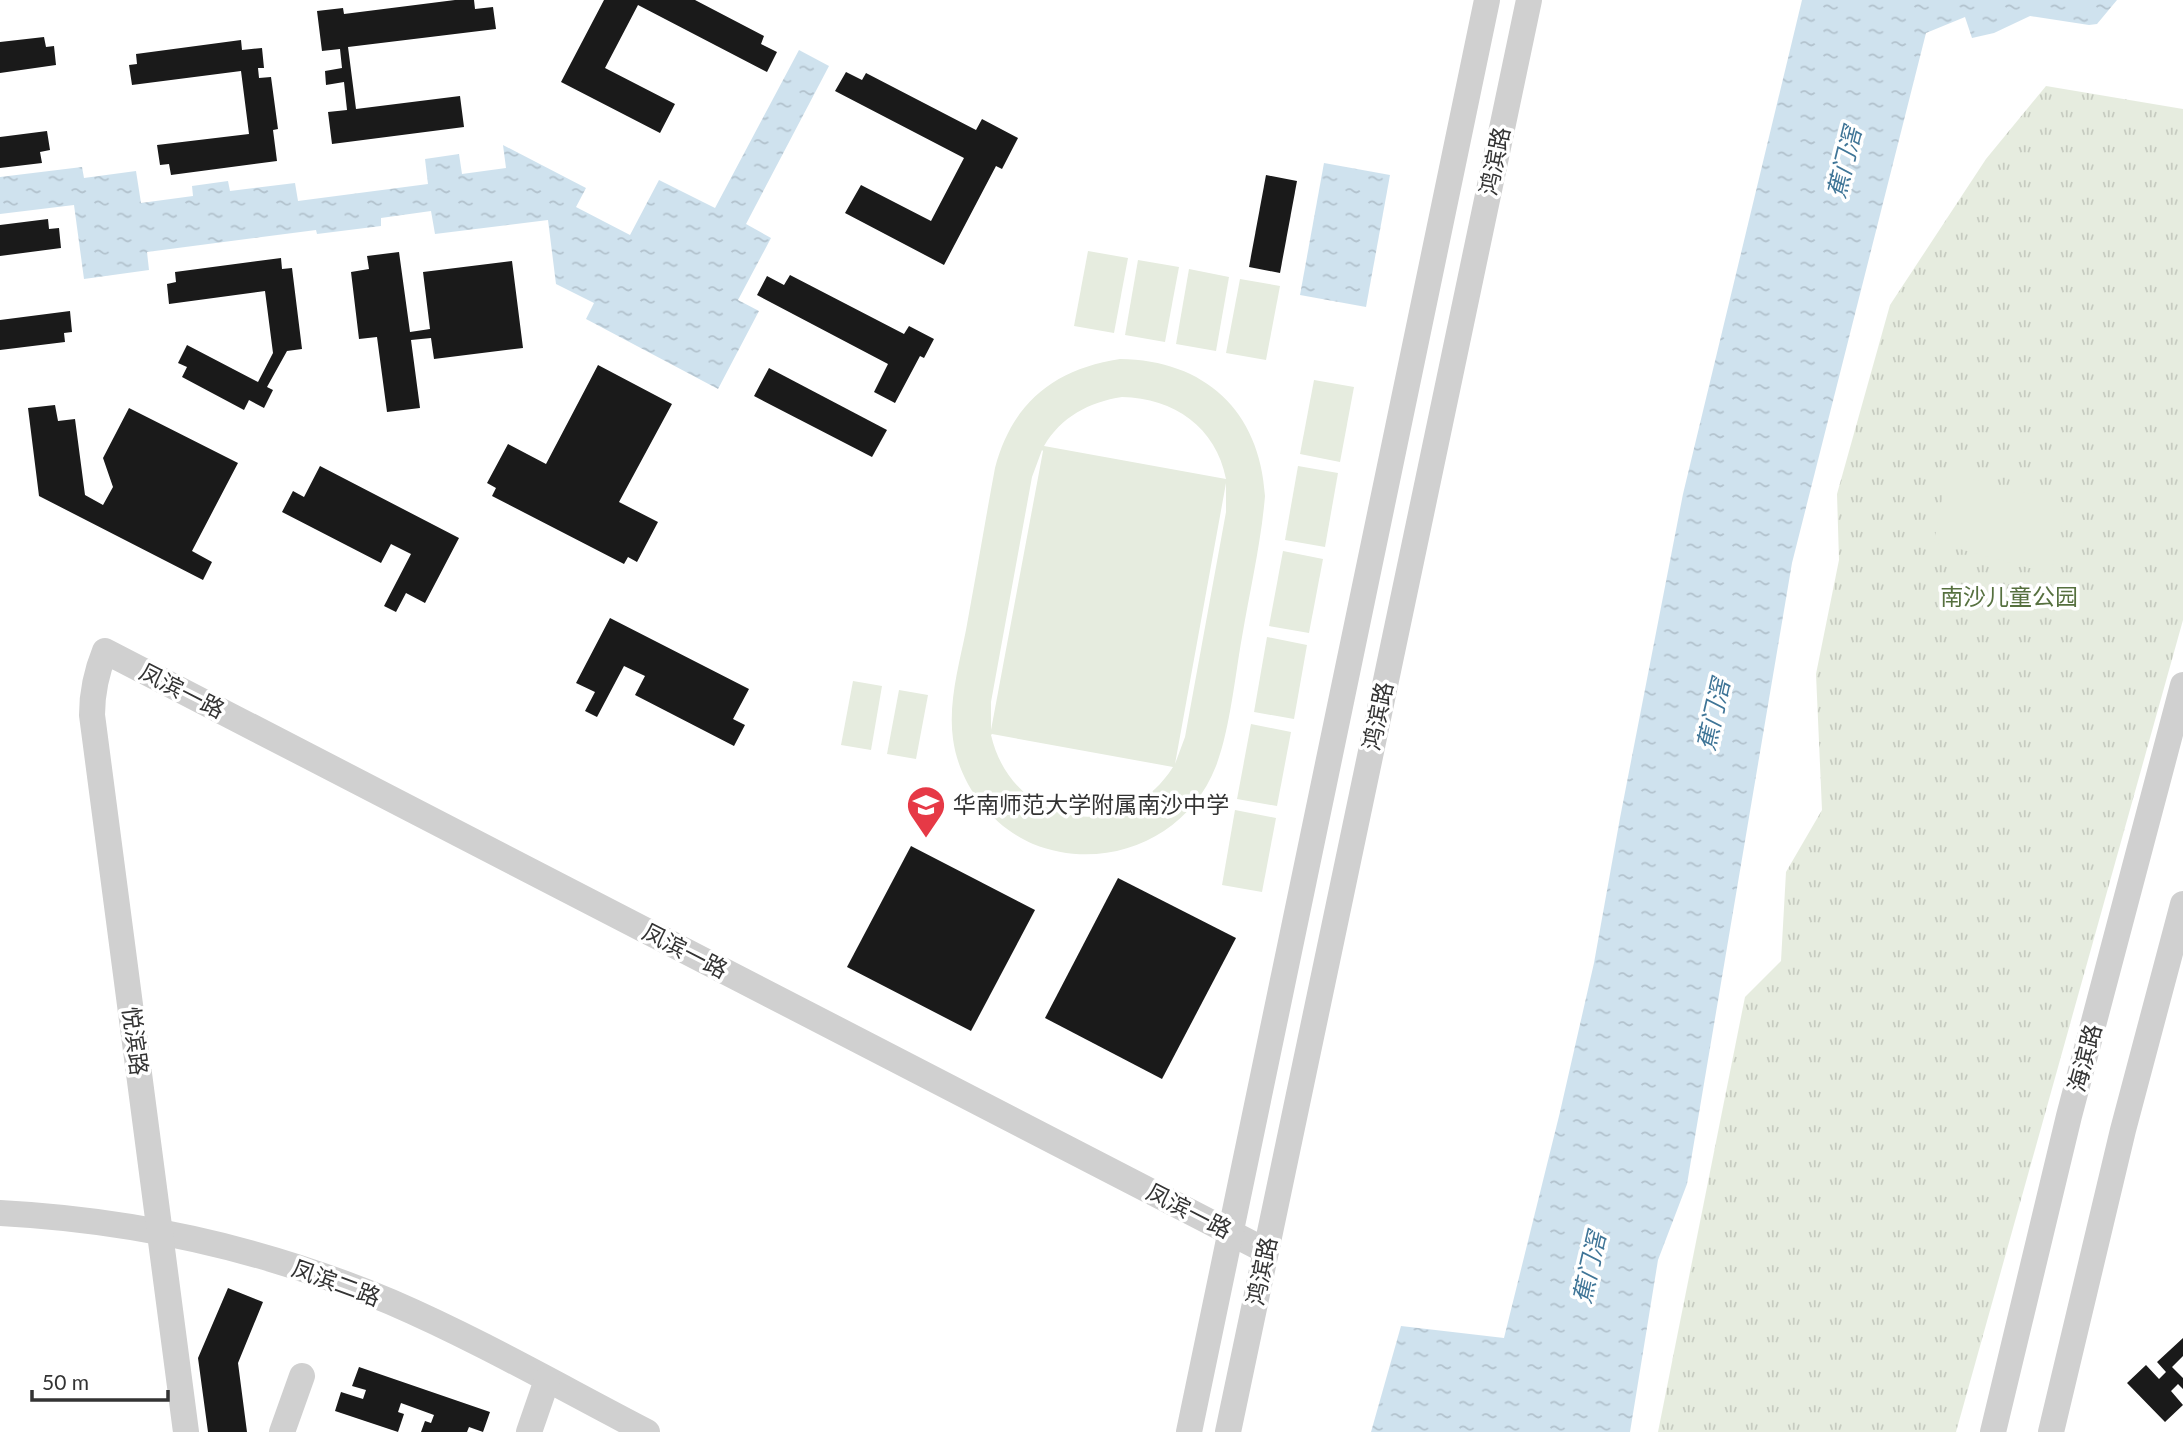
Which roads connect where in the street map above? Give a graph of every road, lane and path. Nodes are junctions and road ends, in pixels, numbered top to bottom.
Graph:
1 (1487, 0) edge
2 (1528, 0) edge
3 (105, 651) joint
4 (2183, 685) edge
5 (2183, 904) edge
6 (0, 1213) edge
7 (160, 1233) junction
8 (1230, 1233) junction
9 (1266, 1251) junction
10 (302, 1376) dead end
11 (547, 1380) junction
12 (284, 1431) edge
13 (186, 1432) edge
14 (529, 1432) edge
15 (647, 1432) edge
16 (1189, 1432) edge
17 (1228, 1432) edge
18 (1993, 1432) edge
19 (2051, 1432) edge

1 - 8 street, 鸿滨路
2 - 9 street, 鸿滨路
3 - 7 street, 悦滨路
3 - 8 street, 凤滨一路
4 - 18 street, 海滨路
5 - 19 street
6 - 7 street, 凤滨二路
7 - 11 street, 凤滨二路
7 - 13 street, 悦滨路
8 - 9 street, 凤滨一路
8 - 16 street, 鸿滨路
9 - 17 street, 鸿滨路
10 - 12 street
11 - 14 street
11 - 15 street, 凤滨二路

